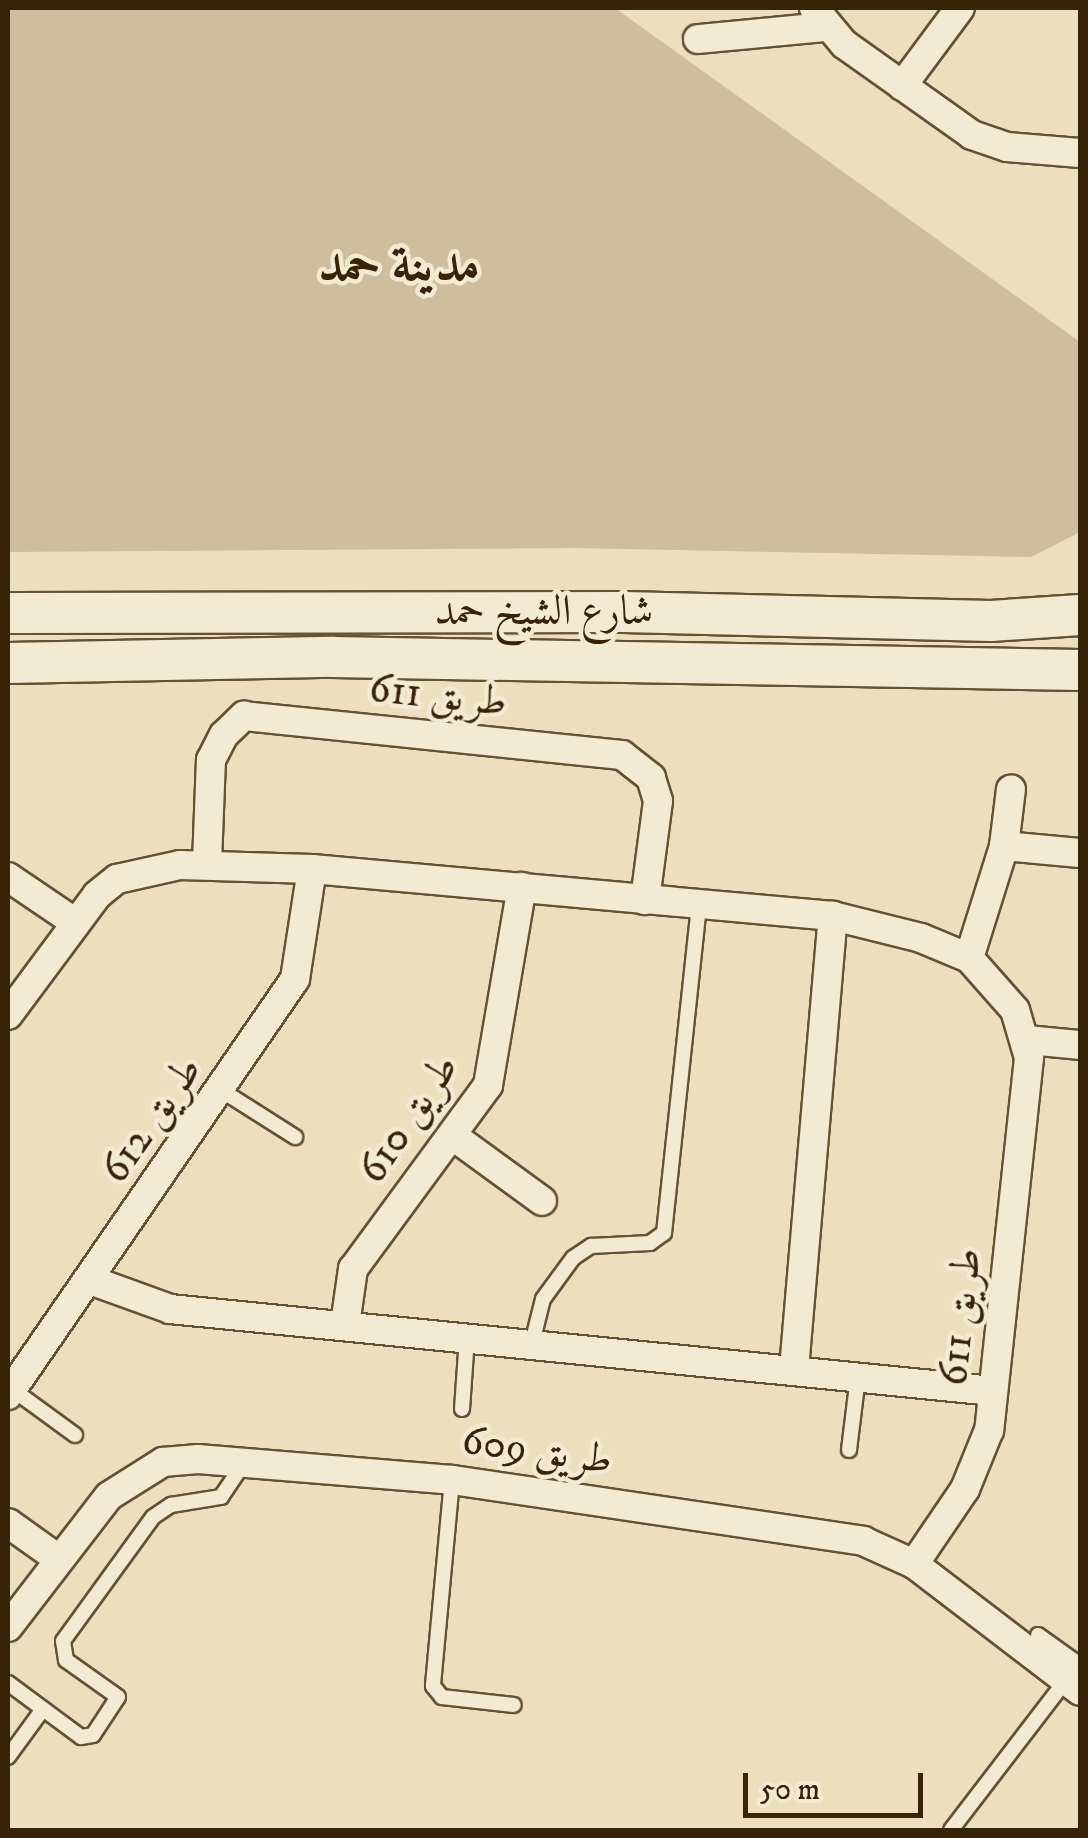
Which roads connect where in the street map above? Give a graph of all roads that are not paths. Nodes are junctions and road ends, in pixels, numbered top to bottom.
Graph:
1 (960, 8) edge
2 (820, 17) edge
3 (698, 39) dead end
4 (902, 86) junction
5 (1080, 153) edge
6 (1080, 589) edge
7 (8, 613) edge
8 (1080, 615) edge
9 (991, 622) junction
10 (8, 663) edge
11 (1080, 670) edge
12 (1011, 789) dead end
13 (1004, 846) junction
14 (1080, 853) edge
15 (207, 863) junction
16 (312, 869) junction
17 (8, 877) edge
18 (522, 888) junction
19 (645, 900) junction
20 (699, 904) junction
21 (833, 916) junction
22 (76, 923) junction
23 (969, 958) junction
24 (8, 1015) edge
25 (1028, 1040) junction
26 (1080, 1045) edge
27 (221, 1090) junction
28 (453, 1136) junction
29 (294, 1137) dead end
30 (542, 1200) dead end
31 (90, 1280) junction
32 (345, 1325) junction
33 (467, 1337) junction
34 (532, 1343) junction
35 (794, 1369) junction
36 (858, 1376) junction
37 (993, 1391) junction
38 (10, 1392) edge
39 (462, 1409) dead end
40 (75, 1435) dead end
41 (849, 1450) dead end
42 (243, 1464) junction
43 (452, 1480) junction
44 (8, 1523) edge
45 (56, 1558) junction
46 (914, 1564) junction
47 (8, 1628) edge
48 (1038, 1635) dead end
49 (1076, 1679) edge
50 (8, 1683) edge
51 (514, 1705) dead end
52 (43, 1709) junction
53 (8, 1757) edge
54 (951, 1830) edge

1 - 4 street
2 - 3 street
2 - 4 street
4 - 5 street
6 - 9 main road
7 - 9 main road, شارع الشيخ حمد
8 - 9 main road, شارع الشيخ حمد
10 - 11 main road, شارع الشيخ حمد
12 - 13 street
13 - 14 street
13 - 23 street
15 - 16 street
15 - 19 street, طريق 611
15 - 22 street
16 - 18 street
16 - 27 street, طريق 612
17 - 22 street
18 - 19 street
18 - 28 street, طريق 610
19 - 20 street
20 - 21 street
20 - 34 lane
21 - 23 street
21 - 35 street
22 - 24 street
23 - 25 street
25 - 26 street
25 - 37 street, طريق 611
27 - 29 lane
27 - 31 street, طريق 612
28 - 30 street
28 - 32 street, طريق 610
31 - 32 street
31 - 38 street, طريق 612
32 - 33 street
33 - 34 street
33 - 39 lane
34 - 35 street
35 - 36 street
36 - 37 street
36 - 41 lane
37 - 46 street, طريق 611
38 - 40 lane
42 - 43 street, طريق 609
42 - 45 street, طريق 609
42 - 52 lane
43 - 46 street, طريق 609
43 - 51 lane
44 - 45 street
45 - 47 street, طريق 609
46 - 49 street, طريق 609
48 - 49 lane
49 - 54 lane
50 - 52 lane
52 - 53 lane

